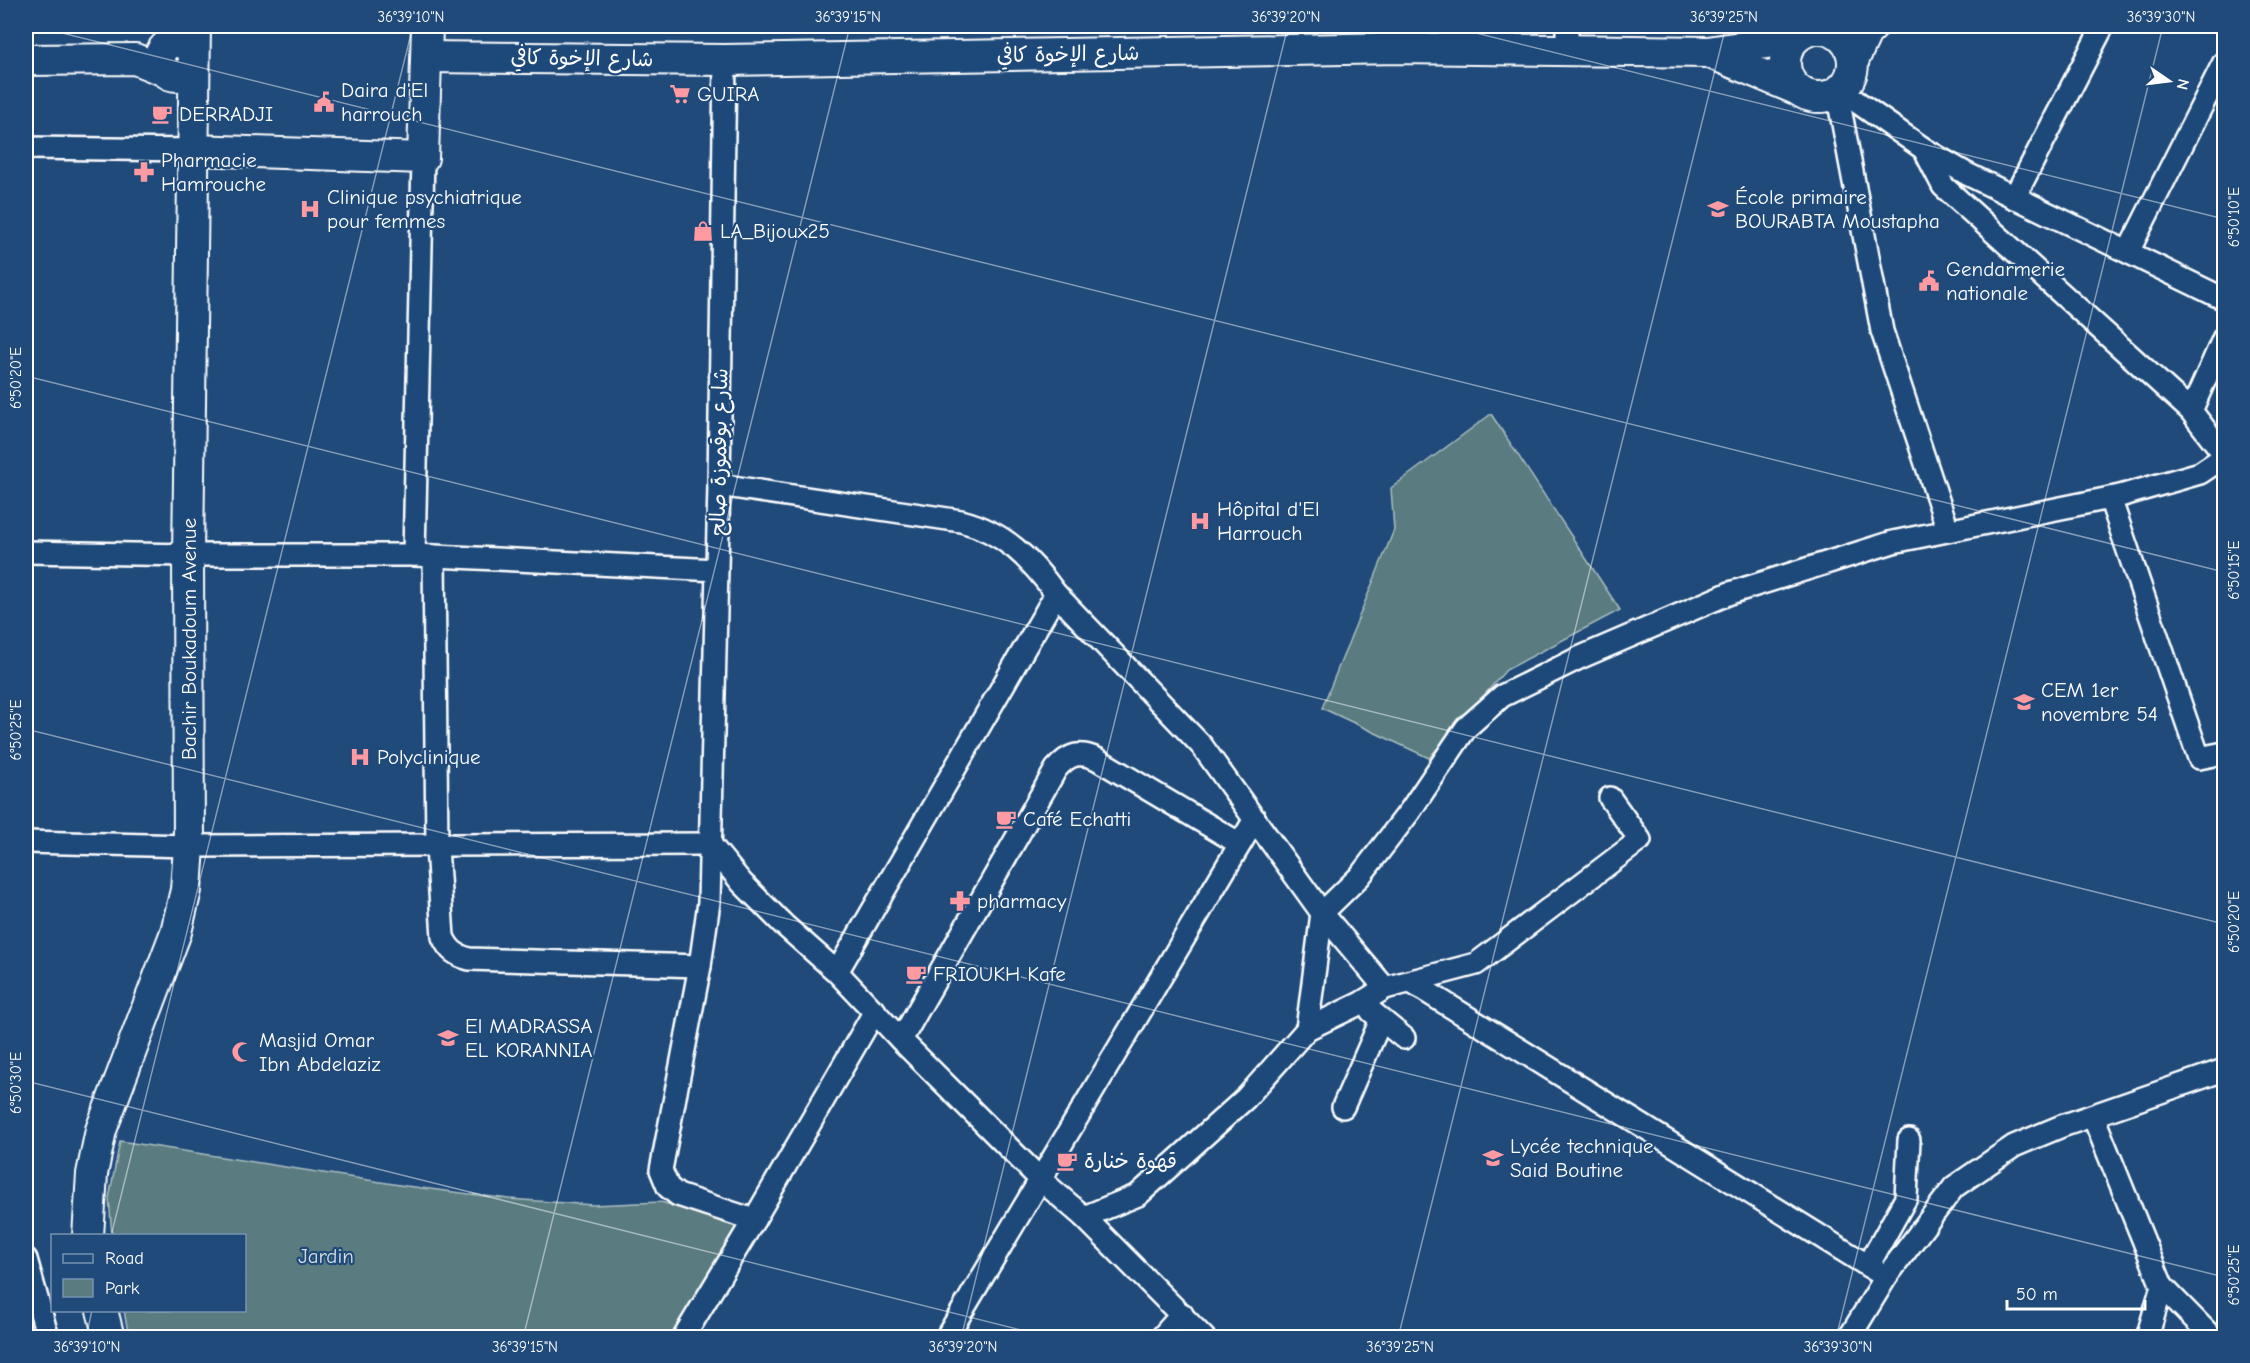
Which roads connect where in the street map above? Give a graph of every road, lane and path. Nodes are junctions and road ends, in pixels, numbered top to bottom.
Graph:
1 (427, 26) edge
2 (1444, 26) edge
3 (1874, 26) edge
4 (2103, 26) edge
5 (1811, 30) edge
6 (1567, 38) edge
7 (1407, 41) edge
8 (1490, 49) junction
9 (1708, 52) junction
10 (183, 55) edge
11 (427, 57) junction
12 (26, 60) edge
13 (725, 60) junction
14 (1853, 61) junction
15 (2224, 62) edge
16 (1796, 89) junction
17 (1838, 91) junction
18 (26, 148) edge
19 (1924, 149) junction
20 (195, 150) junction
21 (423, 158) junction
22 (2014, 198) junction
23 (2128, 252) junction
24 (2224, 299) edge
25 (2224, 337) edge
26 (2190, 411) junction
27 (2224, 456) edge
28 (719, 485) junction
29 (2110, 498) junction
30 (1948, 530) junction
31 (26, 552) edge
32 (188, 555) junction
33 (424, 555) junction
34 (717, 570) junction
35 (1056, 594) junction
36 (2224, 753) edge
37 (1610, 798) dead end
38 (1255, 819) junction
39 (26, 842) edge
40 (711, 844) junction
41 (1240, 844) junction
42 (189, 846) junction
43 (437, 847) junction
44 (1322, 913) junction
45 (700, 966) junction
46 (837, 972) junction
47 (1411, 982) junction
48 (1385, 987) junction
49 (1361, 1003) junction
50 (875, 1011) junction
51 (1381, 1020) junction
52 (1307, 1029) junction
53 (1404, 1038) dead end
54 (901, 1040) junction
55 (2224, 1070) edge
56 (1343, 1107) dead end
57 (2093, 1116) junction
58 (1909, 1140) dead end
59 (1041, 1180) junction
60 (1084, 1217) junction
61 (754, 1220) junction
62 (88, 1234) edge
63 (26, 1259) edge
64 (1868, 1266) junction
65 (1886, 1277) junction
66 (2162, 1286) junction
67 (102, 1312) edge
68 (1182, 1314) junction
69 (48, 1338) edge
70 (109, 1338) edge
71 (683, 1338) edge
72 (946, 1338) edge
73 (1161, 1338) edge
74 (1204, 1338) edge
75 (1849, 1338) edge
76 (2147, 1338) edge
77 (2213, 1338) edge

1 - 11 main road
2 - 8 street
3 - 14 main road
4 - 22 street
5 - 9 main road
5 - 14 main road
5 - 16 main road
6 - 8 main road, شارع الإخوة كافي
6 - 9 main road, شارع الإخوة كافي
7 - 8 main road, شارع الإخوة كافي
7 - 13 main road, شارع الإخوة كافي
9 - 16 main road
10 - 12 main road
10 - 20 main road, Bachir Boukadoum Avenue
11 - 13 main road, شارع الإخوة كافي
11 - 21 main road
13 - 28 street, شارع بوقموزة صالح
14 - 17 main road
15 - 23 street
16 - 17 main road
17 - 19 street
17 - 30 street
18 - 20 street
19 - 22 street
19 - 26 street
20 - 21 main road
20 - 32 main road, Bachir Boukadoum Avenue
21 - 33 street
22 - 23 street
23 - 24 street
25 - 26 street
26 - 27 street
27 - 29 street
28 - 34 street, شارع بوقموزة صالح
28 - 35 street
29 - 30 street
29 - 36 street
30 - 44 street
31 - 32 street
32 - 33 street
32 - 42 main road, Bachir Boukadoum Avenue
33 - 34 street
33 - 43 street
34 - 40 street, شارع بوقموزة صالح
35 - 38 street
35 - 46 street
37 - 47 street
38 - 41 street
38 - 44 street
39 - 42 street
40 - 43 street
40 - 45 street, شارع بوقموزة صالح
40 - 46 street
41 - 54 street
41 - 59 street
42 - 43 street
42 - 62 main road, Bachir Boukadoum Avenue
43 - 45 street
44 - 48 street
44 - 52 street
45 - 61 street, شارع بوقموزة صالح
46 - 50 street
47 - 48 street
47 - 64 street
48 - 49 street
49 - 51 street
49 - 52 street
50 - 54 street
50 - 61 street
51 - 53 street
51 - 56 street
52 - 60 street
54 - 59 street
55 - 57 street
57 - 65 street
57 - 66 street
58 - 64 street
59 - 60 street
59 - 72 street
60 - 68 street
61 - 71 street
63 - 69 street
64 - 65 street
65 - 75 street
66 - 76 street
66 - 77 street
67 - 70 main road
68 - 73 street
68 - 74 street

